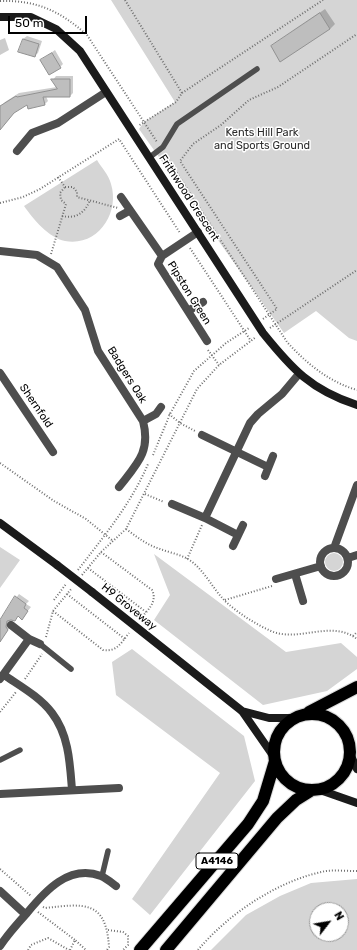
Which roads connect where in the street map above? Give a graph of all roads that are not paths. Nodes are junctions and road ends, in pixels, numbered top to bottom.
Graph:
1 (0, 17) edge
2 (257, 70) dead end
3 (106, 92) junction
4 (17, 150) dead end
5 (150, 157) junction
6 (121, 197) dead end
7 (129, 211) junction
8 (120, 216) dead end
9 (198, 232) junction
10 (0, 251) edge
11 (162, 256) junction
12 (202, 302) dead end
13 (188, 311) junction
14 (207, 341) road end
15 (0, 373) edge
16 (298, 375) junction
17 (357, 405) edge
18 (161, 407) road end
19 (143, 421) junction
20 (202, 435) road end
21 (237, 450) junction
22 (53, 452) dead end
23 (273, 456) dead end
24 (268, 467) junction
25 (265, 476) dead end
26 (357, 485) edge
27 (119, 487) dead end
28 (172, 504) road end
29 (205, 518) junction
30 (0, 523) edge
31 (243, 525) dead end
32 (238, 535) junction
33 (233, 546) dead end
34 (334, 548) junction
35 (357, 555) edge
36 (348, 558) junction
37 (321, 566) junction
38 (295, 574) junction
39 (275, 582) road end
40 (303, 600) dead end
41 (11, 625) dead end
42 (29, 639) junction
43 (43, 646) joint
44 (71, 669) dead end
45 (2, 677) edge
46 (357, 687) edge
47 (242, 711) junction
48 (308, 713) junction
49 (293, 718) junction
50 (357, 730) edge
51 (350, 741) junction
52 (20, 750) dead end
53 (351, 756) junction
54 (274, 759) junction
55 (0, 760) edge
56 (357, 769) edge
57 (119, 788) dead end
58 (72, 790) junction
59 (316, 790) junction
60 (0, 794) edge
61 (357, 803) edge
62 (108, 851) dead end
63 (102, 876) junction
64 (116, 886) dead end
65 (0, 891) edge
66 (25, 914) junction
67 (0, 946) edge
68 (140, 950) edge
69 (166, 950) edge

1 - 3 street, Frithwood Crescent
2 - 5 lane
3 - 4 street
3 - 5 street, Frithwood Crescent
5 - 9 street, Frithwood Crescent
6 - 7 street, Pipston Green
7 - 8 street
7 - 11 street, Pipston Green
9 - 11 street, Pipston Green
9 - 16 street, Frithwood Crescent
10 - 19 street, Badgers Oak
11 - 13 street, Pipston Green
12 - 13 street
13 - 14 street, Pipston Green
15 - 22 street, Shernfold
16 - 17 street, Frithwood Crescent
16 - 21 street
18 - 19 street, Badgers Oak
19 - 27 street, Badgers Oak
20 - 21 street
21 - 24 street
21 - 29 street
23 - 24 street
24 - 25 street
26 - 34 street
28 - 29 street
29 - 32 street
30 - 47 street, H9 Groveway, bridge
31 - 32 street
32 - 33 street
34 - 36 street
34 - 37 street
35 - 36 street
36 - 37 street
37 - 38 street
38 - 39 street
38 - 40 street
41 - 42 street
42 - 43 street
42 - 45 street
43 - 44 lane
45 - 58 street
46 - 48 highway, A4146
47 - 49 street, H9 Groveway
47 - 54 street, H9 Groveway
48 - 49 highway, A4146
48 - 51 highway, A4146
49 - 54 highway, A4146
50 - 51 highway
51 - 53 highway, A4146
52 - 55 lane
53 - 56 street
53 - 59 highway, A4146
54 - 59 highway
54 - 68 highway, A4146
57 - 58 street
58 - 60 street
59 - 61 street
59 - 69 highway, A4146
62 - 63 lane
63 - 64 street
63 - 66 street
65 - 66 street
66 - 67 street

